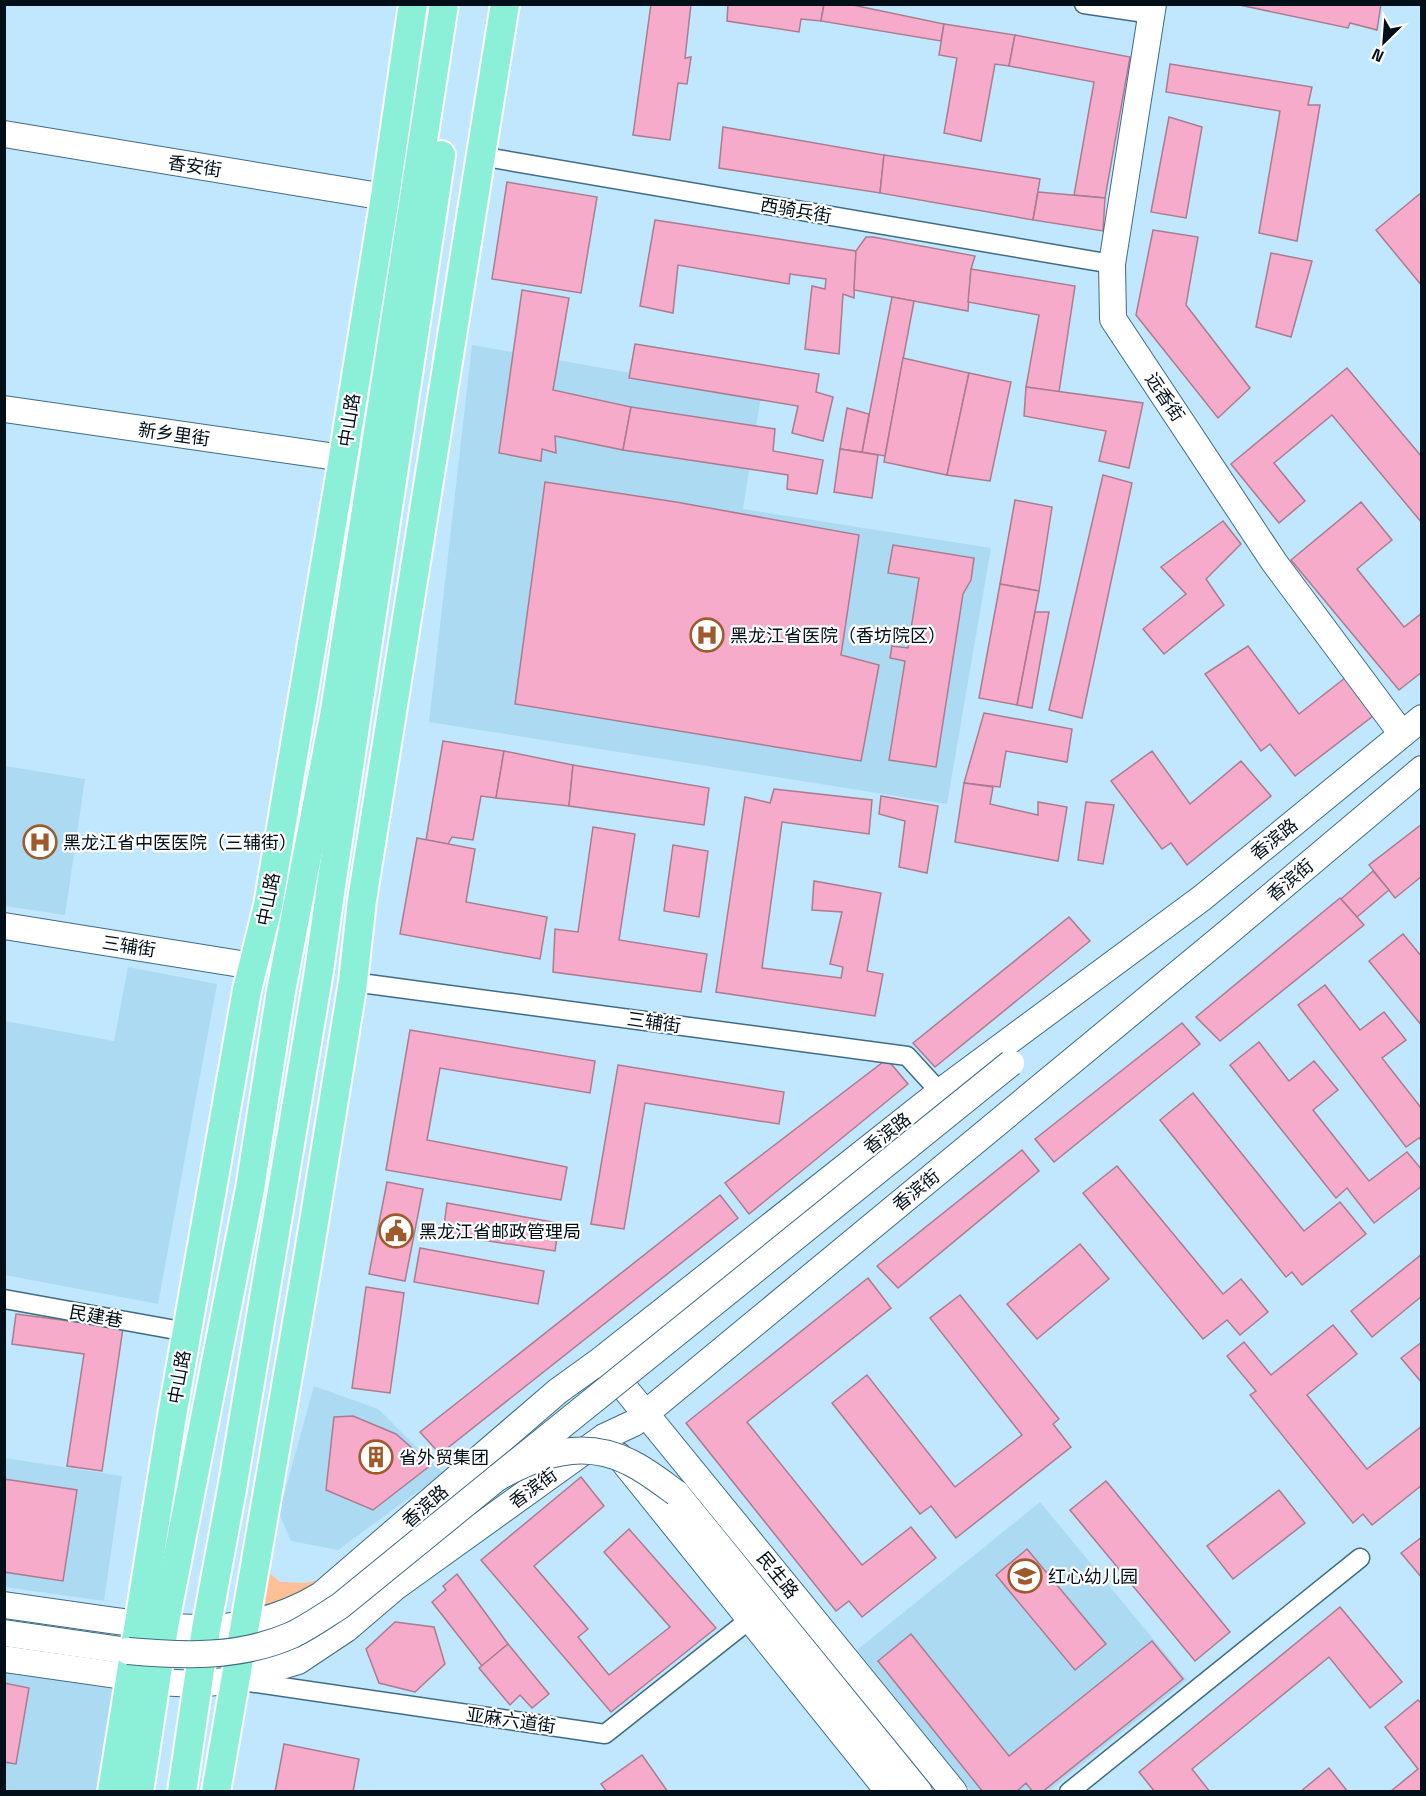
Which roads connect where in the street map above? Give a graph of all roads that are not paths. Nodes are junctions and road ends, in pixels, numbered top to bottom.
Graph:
1 (413, 4) edge
2 (444, 4) edge
3 (464, 4) edge
4 (505, 4) edge
5 (1084, 4) edge
6 (1153, 9) edge
7 (4, 134) edge
8 (480, 156) junction
9 (385, 197) junction
10 (1112, 264) junction
11 (4, 409) edge
12 (343, 458) junction
13 (1412, 726) edge
14 (1422, 769) edge
15 (1202, 898) junction
16 (362, 900) junction
17 (268, 906) junction
18 (4, 926) edge
19 (253, 966) junction
20 (353, 982) junction
21 (281, 991) junction
22 (312, 1014) junction
23 (940, 1092) junction
24 (250, 1189) junction
25 (278, 1217) junction
26 (201, 1250) junction
27 (307, 1265) junction
28 (4, 1299) edge
29 (261, 1322) junction
30 (187, 1332) junction
31 (601, 1359) junction
32 (646, 1413) junction
33 (604, 1437) junction
34 (497, 1478) junction
35 (1360, 1558) dead end
36 (4, 1605) edge
37 (749, 1620) junction
38 (152, 1625) junction
39 (245, 1625) junction
40 (206, 1629) junction
41 (4, 1633) edge
42 (4, 1659) edge
43 (143, 1680) junction
44 (235, 1680) junction
45 (197, 1684) junction
46 (112, 1791) edge
47 (139, 1791) edge
48 (182, 1791) edge
49 (216, 1791) edge
50 (889, 1791) edge
51 (919, 1791) edge
52 (954, 1791) edge
53 (1069, 1791) edge

1 - 9 main road, 中山路
2 - 21 main road, 中山路
3 - 22 main road
4 - 8 main road
5 - 6 street
6 - 10 main road, 远香街
7 - 9 main road, 香安街
8 - 10 street, 西骑兵街
8 - 16 main road
9 - 12 main road, 中山路
10 - 13 main road, 远香街
11 - 12 main road, 新乡里街
12 - 17 main road, 中山路
13 - 15 main road, 香滨路
14 - 32 main road, 香滨街
15 - 23 main road, 香滨路
15 - 34 main road, bridge
16 - 20 main road
16 - 22 main road
17 - 19 main road, 中山路
17 - 21 main road
18 - 19 main road, 三辅街
19 - 26 main road, 中山路
20 - 23 street, 三辅街
20 - 27 main road
21 - 24 main road, 中山路
22 - 25 main road
23 - 31 main road, 香滨路
24 - 26 main road
24 - 38 main road, 中山路
25 - 27 main road
25 - 29 main road
26 - 30 main road, 中山路
27 - 29 main road
27 - 39 main road
28 - 30 street, 民建巷
29 - 40 main road
30 - 38 main road, 中山路
31 - 32 main road, 民生路
31 - 39 main road, 香滨路
32 - 33 main road, 香滨街
32 - 52 main road, 民生路
33 - 37 main road
33 - 44 main road, 香滨街
34 - 41 main road, bridge
34 - 51 main road, bridge
35 - 53 street
36 - 38 main road, 香滨路
37 - 44 street, 亚麻六道街
37 - 50 main road
38 - 40 main road, 香滨路
38 - 43 main road, 中山路
39 - 40 main road, 香滨路
39 - 44 main road
40 - 45 main road
42 - 43 main road, 香滨街
43 - 45 main road, 香滨街
43 - 46 main road, 中山路
43 - 47 main road, 中山路
44 - 45 main road, 香滨街
44 - 49 main road
45 - 48 main road

